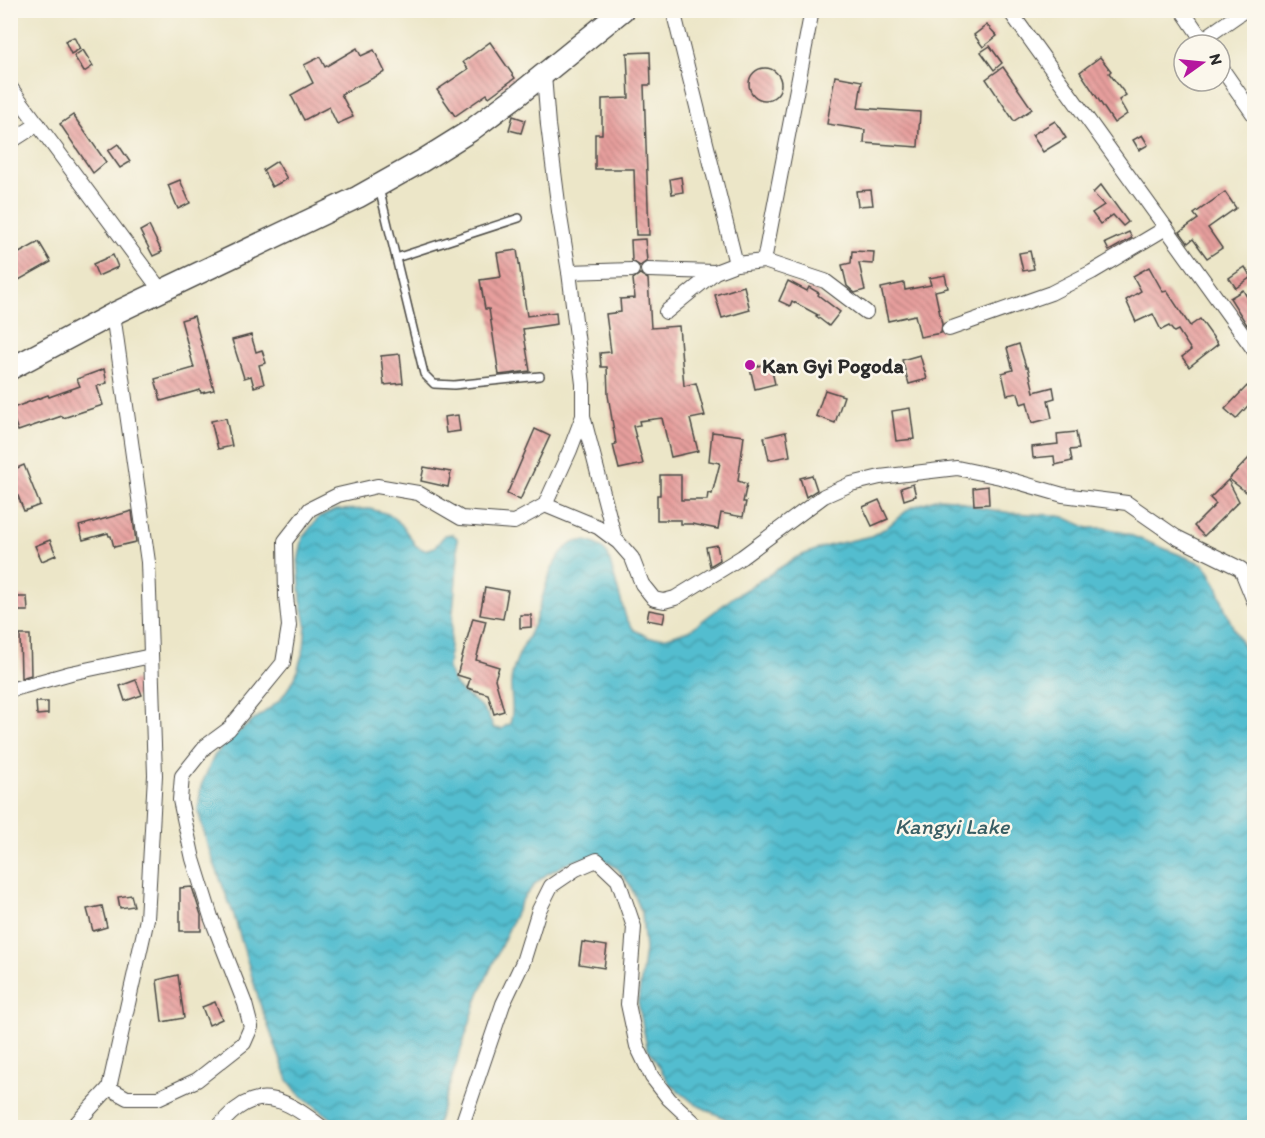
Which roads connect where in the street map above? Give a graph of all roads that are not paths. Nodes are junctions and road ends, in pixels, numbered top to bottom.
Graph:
1 (623, 10) edge
2 (673, 10) edge
3 (812, 10) edge
4 (1010, 10) edge
5 (1182, 10) edge
6 (1245, 10) edge
7 (1198, 33) edge
8 (1216, 33) edge
9 (544, 75) junction
10 (1232, 84) edge
11 (10, 87) edge
12 (1254, 116) edge
13 (38, 124) junction
14 (10, 142) edge
15 (378, 185) junction
16 (519, 218) dead end
17 (1166, 228) junction
18 (396, 258) junction
19 (764, 261) junction
20 (736, 264) junction
21 (632, 270) dead end
22 (648, 270) dead end
23 (569, 272) junction
24 (715, 272) junction
25 (162, 292) junction
26 (666, 312) dead end
27 (866, 312) dead end
28 (113, 314) junction
29 (949, 329) dead end
30 (1254, 350) edge
31 (10, 369) edge
32 (540, 376) dead end
33 (583, 416) junction
34 (545, 506) junction
35 (615, 539) junction
36 (1254, 561) edge
37 (1241, 569) junction
38 (1254, 601) edge
39 (151, 656) junction
40 (10, 690) edge
41 (109, 1088) junction
42 (72, 1128) edge
43 (217, 1128) edge
44 (323, 1128) edge
45 (461, 1128) edge
46 (700, 1128) edge

1 - 9 highway
2 - 20 street
3 - 19 street
4 - 17 street
5 - 7 street
6 - 8 street
9 - 15 highway
9 - 23 street
10 - 12 street
11 - 13 street
13 - 14 street
13 - 25 street
15 - 18 lane
15 - 25 highway
16 - 18 lane
17 - 29 street
17 - 30 street
18 - 32 lane
19 - 20 street
19 - 27 street
20 - 24 street
21 - 23 street
22 - 24 street
23 - 33 street
24 - 26 street
25 - 28 highway
28 - 31 highway
28 - 39 street
33 - 34 street
33 - 35 street
34 - 35 street
34 - 41 street
35 - 37 street
36 - 37 street
37 - 38 street
39 - 40 street
39 - 41 street
41 - 42 street
43 - 44 street
45 - 46 street

